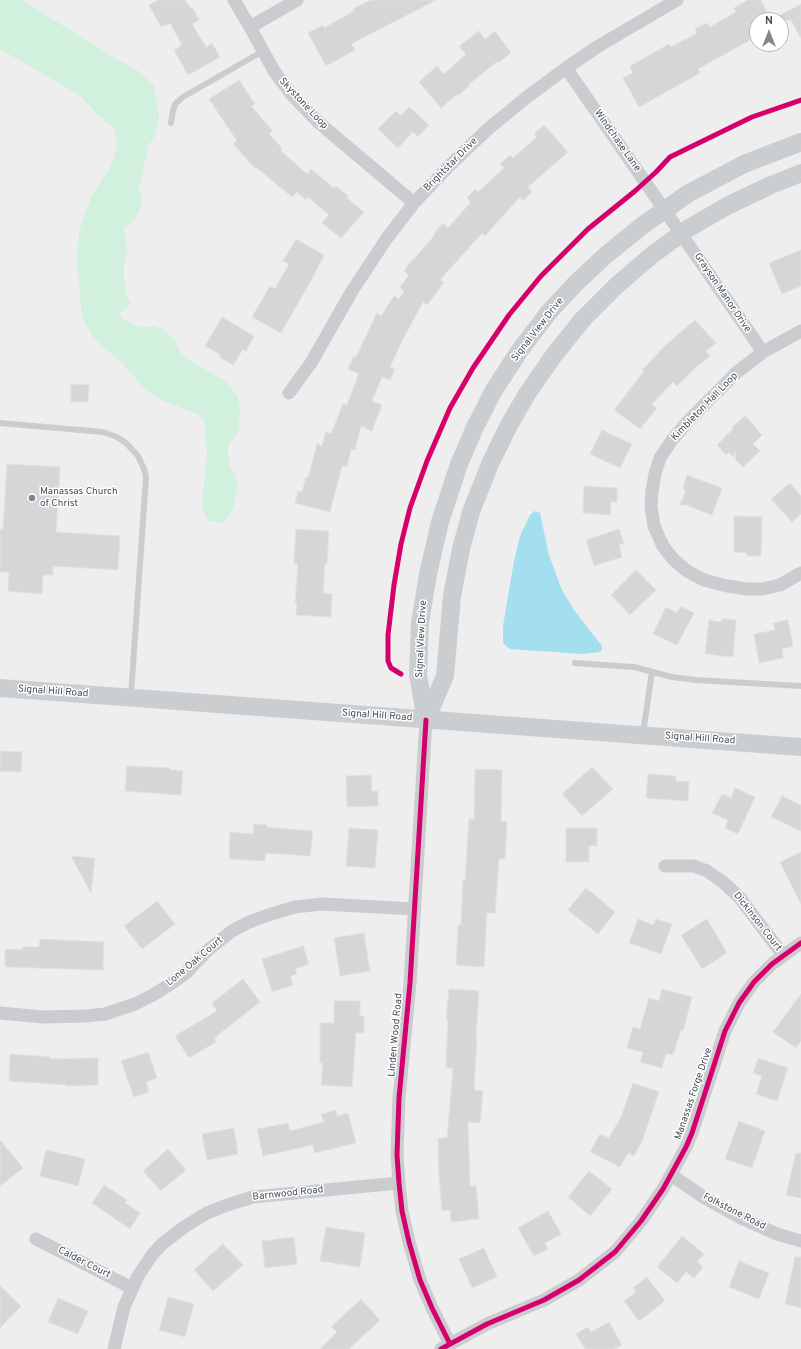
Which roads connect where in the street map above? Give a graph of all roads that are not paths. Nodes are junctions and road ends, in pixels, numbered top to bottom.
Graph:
1 (234, 0) edge
2 (297, 0) edge
3 (677, 0) edge
4 (250, 27) junction
5 (263, 50) junction
6 (566, 68) junction
7 (172, 124) dead end
8 (801, 142) edge
9 (801, 173) edge
10 (414, 203) junction
11 (665, 209) junction
12 (681, 234) junction
13 (801, 331) edge
14 (763, 352) junction
15 (289, 394) dead end
16 (0, 423) edge
17 (801, 573) edge
18 (575, 663) dead end
19 (652, 672) junction
20 (801, 686) edge
21 (0, 688) edge
22 (131, 697) junction
23 (426, 720) junction
24 (643, 735) junction
25 (801, 747) edge
26 (665, 866) dead end
27 (414, 909) junction
28 (801, 943) edge
29 (783, 955) junction
30 (0, 1013) edge
31 (671, 1175) junction
32 (398, 1183) junction
33 (36, 1239) dead end
34 (801, 1241) edge
35 (132, 1288) junction
36 (446, 1346) edge
37 (114, 1349) edge

1 - 4 street, Skystone Loop
2 - 4 street
3 - 6 street, Brightstar Drive
4 - 5 street, Skystone Loop
5 - 7 lane
5 - 10 street, Skystone Loop
6 - 10 street, Brightstar Drive
6 - 11 street, Windchase Lane
8 - 11 main road, Signal View Drive
9 - 12 main road
10 - 15 street, Brightstar Drive
11 - 12 street, Windchase Lane
11 - 23 main road, Signal View Drive
12 - 14 street, Grayson Manor Drive
12 - 23 main road
13 - 14 street, Kimbleton Hall Loop
14 - 17 street, Kimbleton Hall Loop
16 - 22 lane
18 - 19 lane
19 - 20 lane
19 - 24 lane
21 - 22 main road, Signal Hill Road
22 - 23 main road, Signal Hill Road
23 - 24 main road, Signal Hill Road
23 - 27 street, Linden Wood Road
24 - 25 main road, Signal Hill Road
26 - 29 street, Dickinson Court
27 - 30 street, Lone Oak Court
27 - 32 street, Linden Wood Road
28 - 29 street, Manassas Forge Drive
29 - 31 street, Manassas Forge Drive
31 - 34 street, Folkstone Road
31 - 36 street, Manassas Forge Drive
32 - 35 street, Barnwood Road
32 - 36 street, Linden Wood Road
33 - 35 street, Calder Court
35 - 37 street, Barnwood Road

